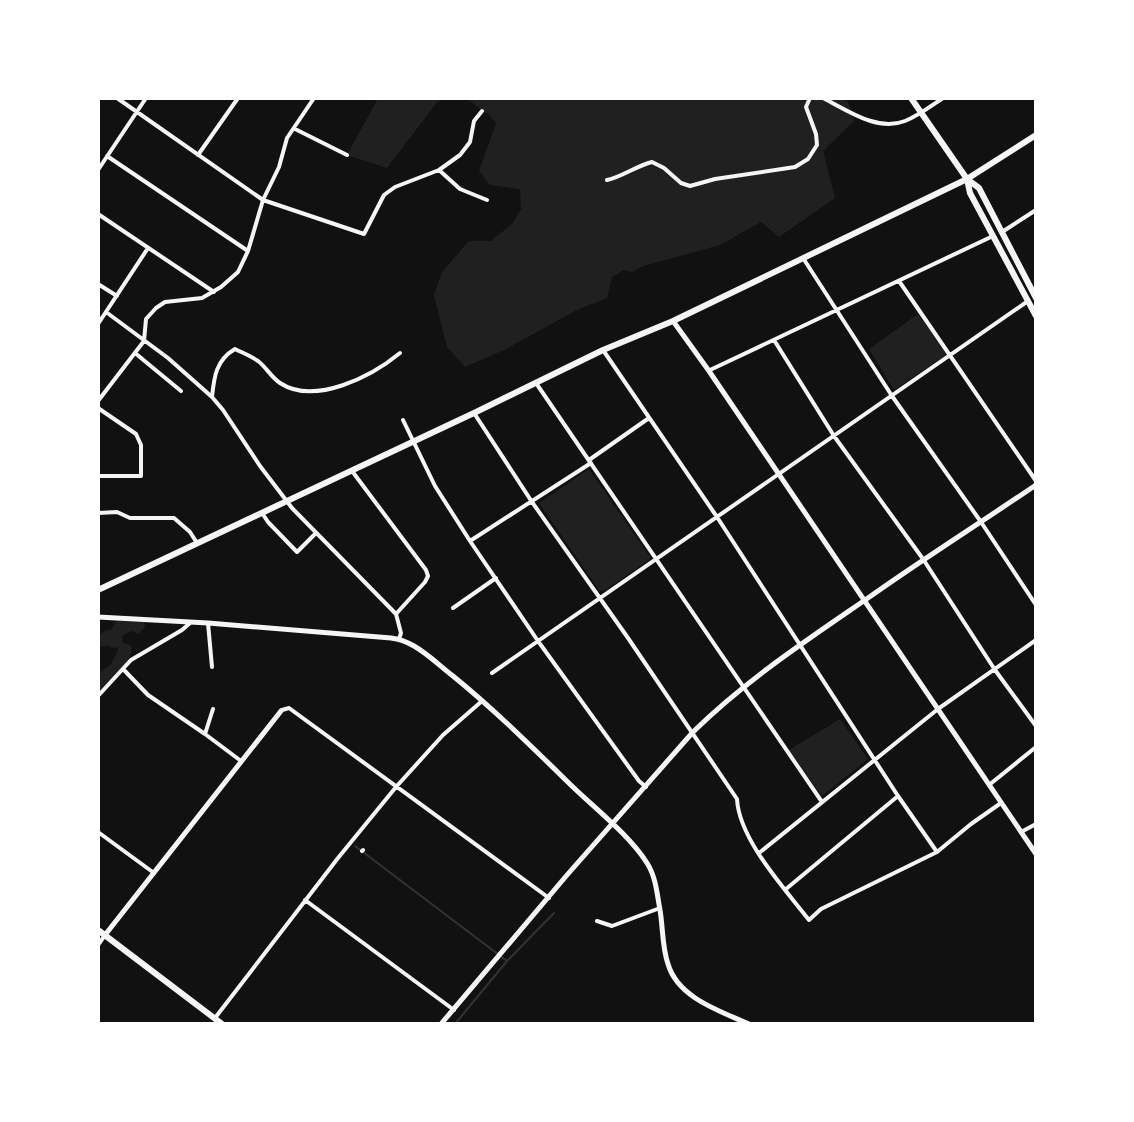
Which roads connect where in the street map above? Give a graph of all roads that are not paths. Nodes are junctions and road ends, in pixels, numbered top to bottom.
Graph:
1 (117, 98) edge
2 (146, 98) edge
3 (238, 98) edge
4 (314, 98) edge
5 (810, 98) edge
6 (823, 98) edge
7 (911, 98) edge
8 (943, 98) edge
9 (482, 111) dead end
10 (136, 112) junction
11 (921, 112) junction
12 (295, 129) junction
13 (1036, 135) edge
14 (198, 155) junction
15 (347, 155) dead end
16 (107, 156) junction
17 (98, 170) edge
18 (439, 170) junction
19 (967, 179) junction
20 (607, 180) dead end
21 (263, 200) junction
22 (487, 200) dead end
23 (1036, 210) edge
24 (98, 214) edge
25 (1002, 232) junction
26 (993, 236) junction
27 (148, 248) junction
28 (248, 251) junction
29 (803, 258) junction
30 (899, 281) junction
31 (98, 284) edge
32 (214, 292) junction
33 (117, 296) junction
34 (1036, 296) edge
35 (1028, 301) junction
36 (839, 310) junction
37 (106, 312) junction
38 (1036, 316) edge
39 (673, 321) junction
40 (98, 324) edge
41 (774, 340) junction
42 (144, 341) junction
43 (603, 350) junction
44 (135, 353) junction
45 (400, 353) dead end
46 (950, 355) junction
47 (709, 371) junction
48 (536, 383) junction
49 (181, 391) dead end
50 (892, 396) junction
51 (212, 397) junction
52 (98, 401) edge
53 (98, 408) edge
54 (474, 413) junction
55 (649, 418) junction
56 (403, 420) dead end
57 (834, 436) junction
58 (414, 442) junction
59 (590, 461) junction
60 (352, 471) junction
61 (779, 475) junction
62 (98, 476) edge
63 (1036, 483) edge
64 (286, 501) junction
65 (532, 502) junction
66 (98, 513) edge
67 (262, 513) junction
68 (717, 517) junction
69 (981, 522) junction
70 (316, 533) junction
71 (470, 541) junction
72 (197, 543) junction
73 (923, 559) junction
74 (656, 560) junction
75 (496, 578) junction
76 (98, 590) edge
77 (600, 599) junction
78 (865, 599) junction
79 (1036, 605) edge
80 (453, 608) dead end
81 (396, 614) junction
82 (98, 617) edge
83 (192, 622) junction
84 (208, 623) junction
85 (399, 639) junction
86 (1036, 640) edge
87 (538, 641) junction
88 (800, 644) junction
89 (212, 667) dead end
90 (123, 669) junction
91 (995, 670) junction
92 (492, 673) dead end
93 (743, 687) junction
94 (98, 696) edge
95 (482, 701) junction
96 (213, 709) dead end
97 (938, 709) junction
98 (281, 711) joint
99 (1036, 726) edge
100 (693, 732) junction
101 (205, 734) junction
102 (1036, 747) edge
103 (874, 759) junction
104 (241, 761) junction
105 (989, 785) junction
106 (396, 787) junction
107 (646, 787) junction
108 (898, 796) junction
109 (822, 802) junction
110 (1001, 803) junction
111 (612, 824) junction
112 (1036, 824) edge
113 (98, 832) edge
114 (1021, 832) junction
115 (937, 852) junction
116 (759, 853) junction
117 (1036, 854) edge
118 (154, 873) junction
119 (786, 890) junction
120 (549, 898) junction
121 (305, 900) junction
122 (660, 908) junction
123 (597, 921) dead end
124 (98, 930) edge
125 (105, 935) junction
126 (98, 945) edge
127 (454, 1010) junction
128 (215, 1018) junction
129 (222, 1024) edge
130 (441, 1024) edge
131 (749, 1024) edge

1 - 10 street
2 - 10 street
3 - 14 street
4 - 12 street
5 - 20 street
6 - 11 street
7 - 11 main road
8 - 11 street
9 - 18 street
10 - 14 street
10 - 16 street
11 - 19 main road
12 - 15 street
12 - 21 street
13 - 19 main road
14 - 21 street
16 - 17 street
16 - 28 street
18 - 21 street
18 - 22 street
19 - 25 main road
19 - 26 main road
19 - 29 main road
21 - 28 street
23 - 25 street
24 - 27 street
25 - 34 main road
26 - 30 street
26 - 35 main road
27 - 32 street
27 - 33 street
28 - 32 street
29 - 36 street
29 - 39 main road
30 - 36 street
30 - 46 street
31 - 33 street
32 - 42 street
33 - 37 street
35 - 38 main road
35 - 46 street
36 - 41 street
36 - 50 street
37 - 40 street
37 - 42 street
39 - 43 main road
39 - 47 street
41 - 47 street
41 - 57 street
42 - 44 street
42 - 51 street
43 - 48 main road
43 - 55 street
44 - 49 street
44 - 52 street
45 - 51 street
46 - 50 street
46 - 63 street
47 - 61 street
48 - 54 main road
48 - 59 street
50 - 57 street
50 - 69 street
51 - 64 street
53 - 62 street
54 - 58 main road
54 - 65 street
55 - 59 street
55 - 68 street
56 - 58 street
57 - 61 street
57 - 73 street
58 - 60 main road
58 - 71 street
59 - 65 street
59 - 74 street
60 - 64 main road
60 - 81 street
61 - 68 street
61 - 78 street
63 - 69 street
64 - 67 main road
64 - 70 street
65 - 71 street
65 - 77 street
66 - 72 street
67 - 70 street
67 - 72 main road
68 - 74 street
68 - 88 street
69 - 73 street
69 - 79 street
70 - 81 street
71 - 75 street
72 - 76 main road
73 - 78 street
73 - 91 street
74 - 77 street
74 - 93 street
75 - 80 street
75 - 87 street
77 - 87 street
77 - 100 street
78 - 88 street
78 - 97 street
81 - 85 street
82 - 83 street
83 - 84 street
83 - 90 street
84 - 85 street
84 - 89 street
85 - 95 street
86 - 91 street
87 - 92 street
87 - 107 street
88 - 93 street
88 - 103 street
90 - 94 street
90 - 101 street
91 - 97 street
91 - 99 street
93 - 100 street
93 - 109 street
95 - 106 street
95 - 111 street
96 - 101 street
97 - 103 street
97 - 105 street
98 - 104 street
98 - 106 street
100 - 107 street
100 - 116 street
101 - 104 street
102 - 105 street
103 - 108 street
103 - 109 street
104 - 118 street
105 - 110 street
106 - 120 street
106 - 121 street
107 - 111 street
108 - 115 street
108 - 119 street
109 - 116 street
110 - 114 street
110 - 115 street
111 - 120 street
111 - 122 street
112 - 114 street
113 - 118 street
114 - 117 street
115 - 119 street
116 - 119 street
118 - 125 street
120 - 127 street
121 - 127 street
121 - 128 street
122 - 123 street
122 - 131 street
124 - 125 main road
125 - 126 street
125 - 128 main road
127 - 130 street
128 - 129 main road

